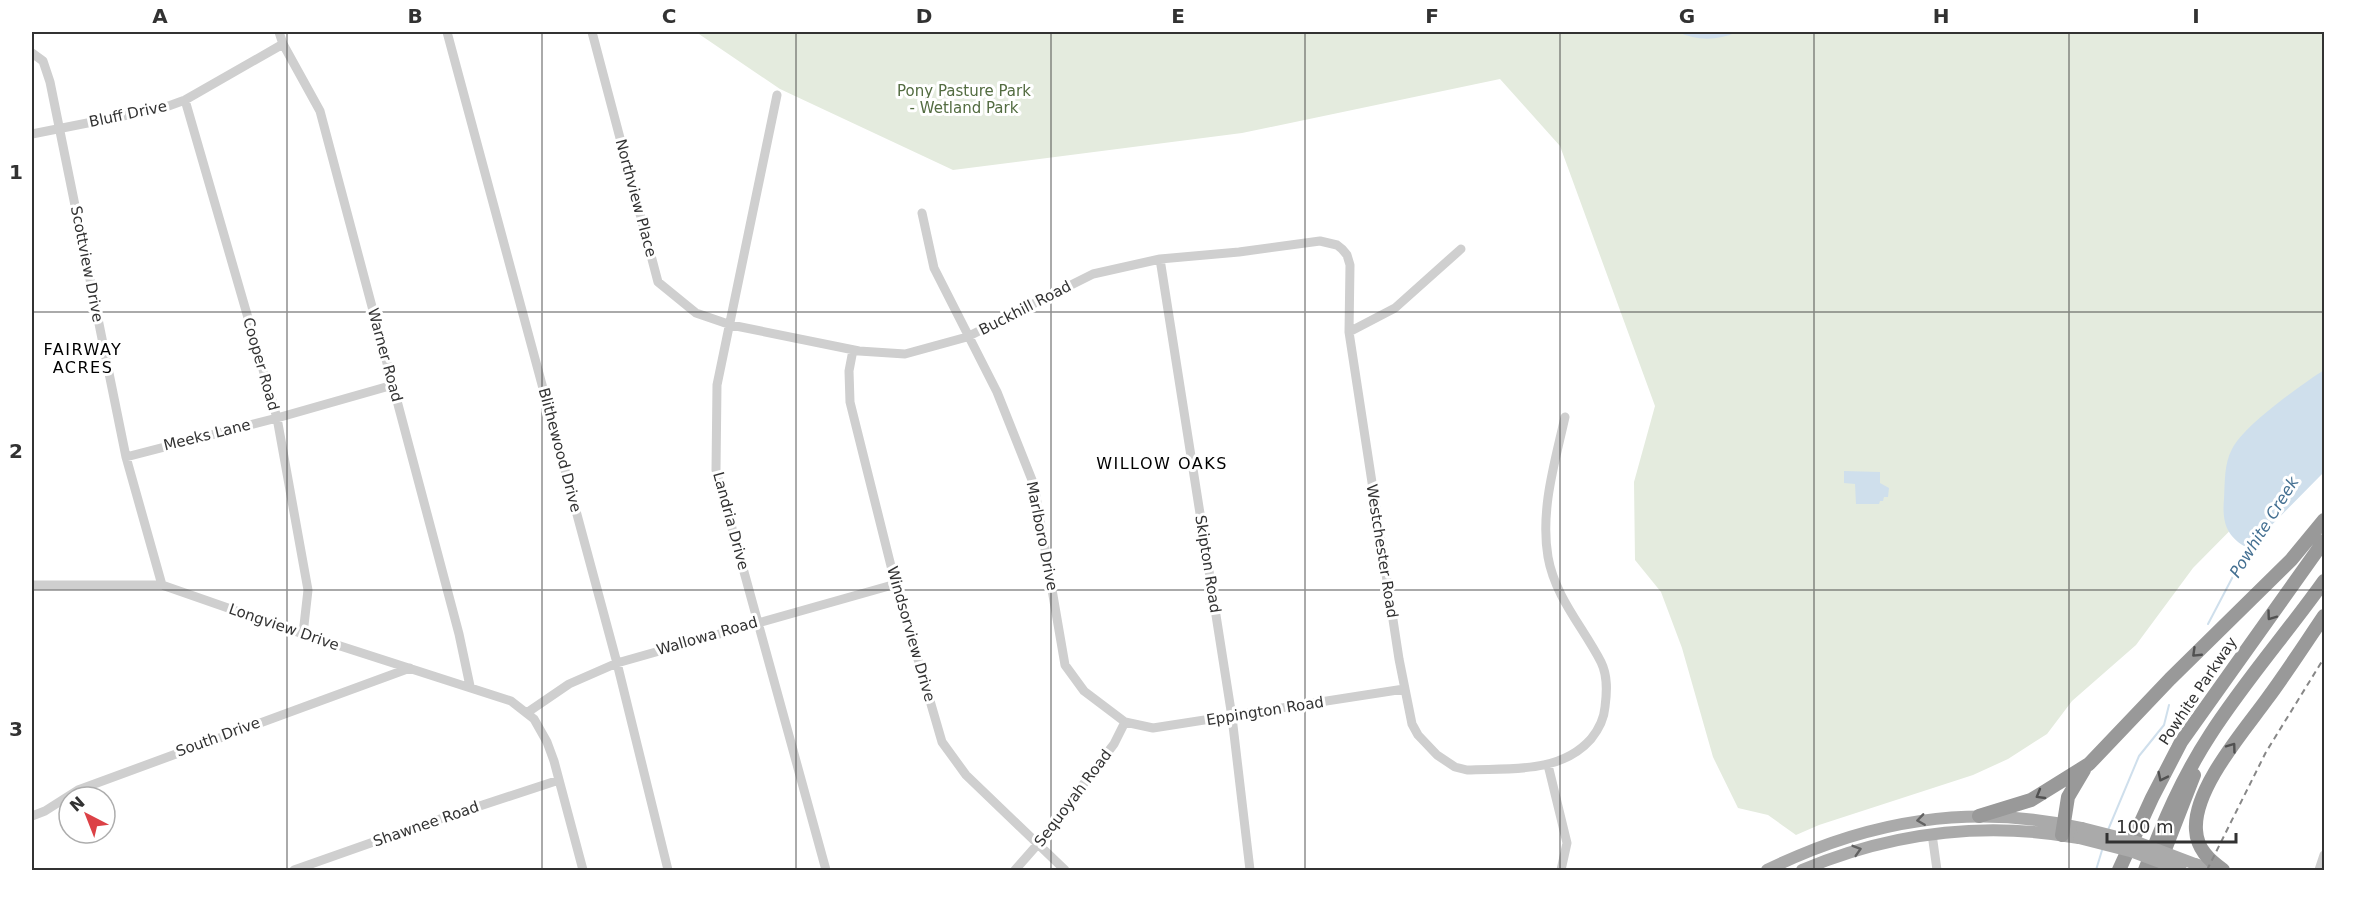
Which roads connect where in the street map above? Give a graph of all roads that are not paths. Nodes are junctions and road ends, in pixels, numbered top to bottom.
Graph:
1 (279, 32) edge
2 (447, 32) edge
3 (592, 32) edge
4 (283, 44) junction
5 (32, 53) edge
6 (777, 94) dead end
7 (185, 100) junction
8 (60, 127) junction
9 (32, 134) edge
10 (922, 213) dead end
11 (1320, 241) joint
12 (1461, 249) dead end
13 (1160, 259) junction
14 (731, 326) junction
15 (1349, 332) junction
16 (967, 337) junction
17 (853, 350) junction
18 (393, 385) junction
19 (1565, 417) dead end
20 (277, 418) junction
21 (126, 457) junction
22 (2325, 520) edge
23 (2325, 541) edge
24 (2325, 581) edge
25 (896, 584) junction
26 (32, 585) edge
27 (162, 585) junction
28 (2325, 616) edge
29 (759, 621) junction
30 (303, 634) junction
31 (616, 663) junction
32 (410, 668) junction
33 (470, 686) junction
34 (1404, 689) junction
35 (528, 712) junction
36 (1232, 717) junction
37 (1125, 722) junction
38 (2210, 734) junction
39 (2089, 764) junction
40 (1548, 765) junction
41 (559, 780) junction
42 (32, 816) edge
43 (1979, 816) junction
44 (2063, 829) junction
45 (2081, 833) junction
46 (1932, 834) junction
47 (1037, 845) junction
48 (2325, 855) edge
49 (2122, 866) edge
50 (294, 870) edge
51 (583, 870) edge
52 (668, 870) edge
53 (826, 870) edge
54 (1015, 870) edge
55 (1065, 870) edge
56 (1250, 870) edge
57 (1561, 870) edge
58 (1767, 870) edge
59 (1802, 870) edge
60 (1937, 870) edge
61 (2145, 870) edge
62 (2157, 870) edge
63 (2181, 870) edge
64 (2214, 870) edge
65 (2223, 870) edge
66 (2319, 870) edge

1 - 4 street, Warner Road
2 - 31 street, Blithewood Drive
3 - 14 street, Northview Place
4 - 7 street, Bluff Drive
4 - 18 street, Warner Road
5 - 8 street, Scottview Drive
6 - 14 street, Landria Drive
7 - 8 street, Bluff Drive
7 - 20 street, Cooper Road
8 - 9 street, Bluff Drive
8 - 21 street, Scottview Drive
10 - 16 street, Marlboro Drive
11 - 13 street, Buckhill Road
11 - 15 street, Westchester Road
12 - 15 street
13 - 16 street, Buckhill Road
13 - 36 street, Skipton Road
14 - 17 street, Buckhill Road
14 - 29 street, Landria Drive
15 - 34 street, Westchester Road
16 - 17 street, Buckhill Road
16 - 37 street, Marlboro Drive
17 - 25 street, Windsorview Drive
18 - 20 street, Meeks Lane
18 - 33 street, Warner Road
19 - 40 street, Westchester Road
20 - 21 street, Meeks Lane
20 - 30 street, Cooper Road
21 - 27 street, Scottview Drive
22 -> 39 highway
23 -> 49 highway, Powhite Parkway
24 - 38 highway
25 - 29 street, Wallowa Road
25 - 47 street, Windsorview Drive
26 - 27 street, Longview Drive
27 - 30 street, Longview Drive
65 -> 28 highway
29 - 31 street, Wallowa Road
29 - 53 street, Landria Drive
30 - 32 street, Longview Drive
31 - 35 street, Wallowa Road
31 - 52 street, Blithewood Drive
32 - 33 street, Longview Drive
32 - 42 street, South Drive
33 - 35 street, Longview Drive
34 - 36 street, Eppington Road
34 - 40 street, Westchester Road
35 - 41 street
36 - 37 street, Eppington Road
36 - 56 street, Skipton Road
37 - 47 street, Sequoyah Road
38 - 61 highway
38 - 62 highway
39 -> 43 highway
39 - 44 highway
40 - 57 street
41 - 50 street, Shawnee Road
41 - 51 street
43 - 44 main road
43 -> 58 main road
44 - 45 main road
44 - 46 main road
45 - 63 main road, bridge
45 - 64 main road, bridge
59 -> 46 main road
46 - 60 street
47 - 54 street, Sequoyah Road
47 - 55 street, Windsorview Drive
48 - 66 street

